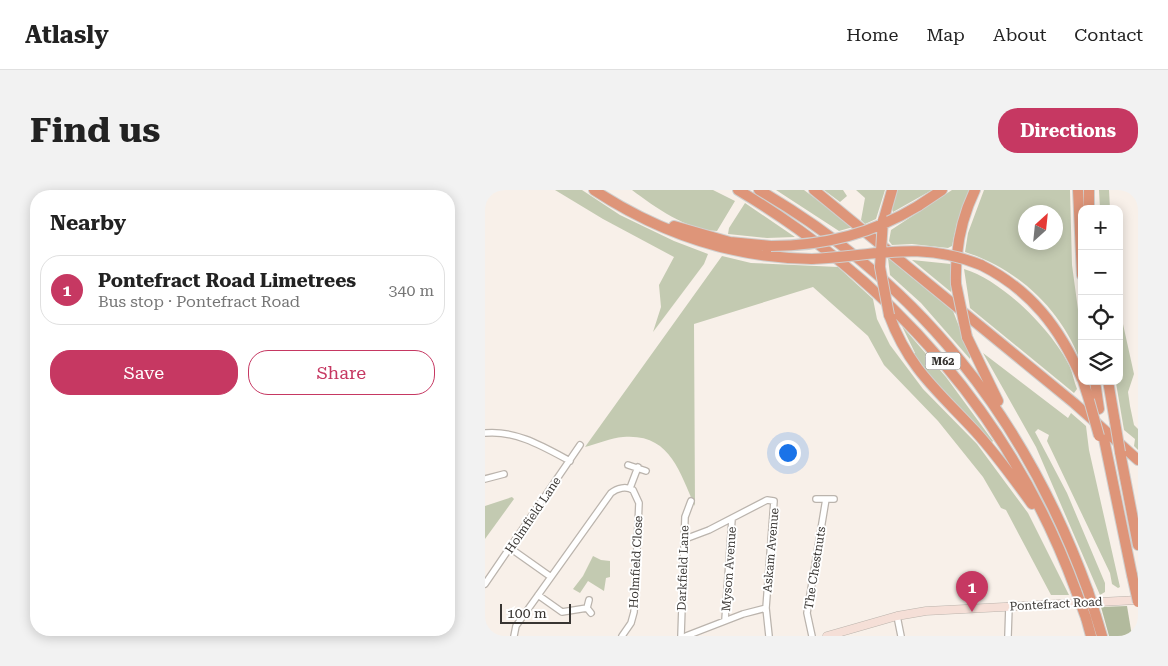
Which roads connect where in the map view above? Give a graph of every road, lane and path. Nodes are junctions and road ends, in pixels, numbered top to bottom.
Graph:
1 (595, 190) edge
2 (603, 190) edge
3 (738, 190) edge
4 (759, 190) edge
5 (814, 190) edge
6 (892, 190) edge
7 (942, 190) edge
8 (975, 190) edge
9 (1078, 190) edge
10 (1089, 190) edge
11 (1089, 205) edge
12 (656, 220) junction
13 (1081, 250) edge
14 (742, 252) junction
15 (1078, 372) edge
16 (1084, 385) edge
17 (1096, 385) edge
18 (1108, 385) edge
19 (485, 433) edge
20 (1102, 438) junction
21 (580, 445) dead end
22 (1025, 455) junction
23 (1138, 460) edge
24 (570, 461) junction
25 (628, 465) dead end
26 (638, 467) junction
27 (646, 472) dead end
28 (504, 474) dead end
29 (485, 479) edge
30 (629, 488) junction
31 (815, 499) dead end
32 (826, 499) junction
33 (834, 499) dead end
34 (691, 501) dead end
35 (732, 519) junction
36 (685, 539) junction
37 (1057, 542) junction
38 (1138, 545) edge
39 (510, 548) junction
40 (551, 577) junction
41 (485, 584) edge
42 (538, 595) junction
43 (589, 600) dead end
44 (1138, 601) edge
45 (1009, 606) junction
46 (766, 608) junction
47 (897, 616) junction
48 (725, 620) junction
49 (832, 635) edge
50 (514, 636) edge
51 (622, 636) edge
52 (681, 636) edge
53 (686, 636) edge
54 (769, 636) edge
55 (812, 636) edge
56 (901, 636) edge
57 (1008, 636) edge
58 (1091, 636) edge
59 (1102, 636) edge

1 - 14 highway
2 - 12 highway
3 - 37 highway, M62
4 - 22 highway, M62
5 - 23 highway
6 - 37 highway, bridge
7 - 12 highway, bridge
8 - 22 highway, bridge
9 - 13 highway
10 - 11 highway
12 - 14 highway
14 - 15 highway, bridge
16 - 20 highway, bridge
17 - 20 highway
18 - 38 highway, bridge
19 - 24 street
20 - 44 highway, bridge
21 - 24 street, Holmfield Lane
22 - 59 highway, M62, bridge
24 - 39 street, Holmfield Lane
25 - 26 street
26 - 27 street
26 - 30 street
28 - 29 street
30 - 40 street
30 - 51 street, Holmfield Close
31 - 32 street
32 - 33 street
32 - 55 street, The Chestnuts
34 - 36 street, Darkfield Lane
35 - 36 street, Askam Avenue
35 - 46 street, Askam Avenue
35 - 48 street, Myson Avenue
36 - 52 street, Darkfield Lane
37 - 58 highway, M62, bridge
39 - 40 street
39 - 41 street, Holmfield Lane
40 - 42 street
42 - 43 street
42 - 50 street
44 - 45 street, Pontefract Road
45 - 47 street, Pontefract Road
45 - 57 street
46 - 48 street
46 - 54 street, Askam Avenue
47 - 49 street, Pontefract Road
47 - 56 street
48 - 53 street

